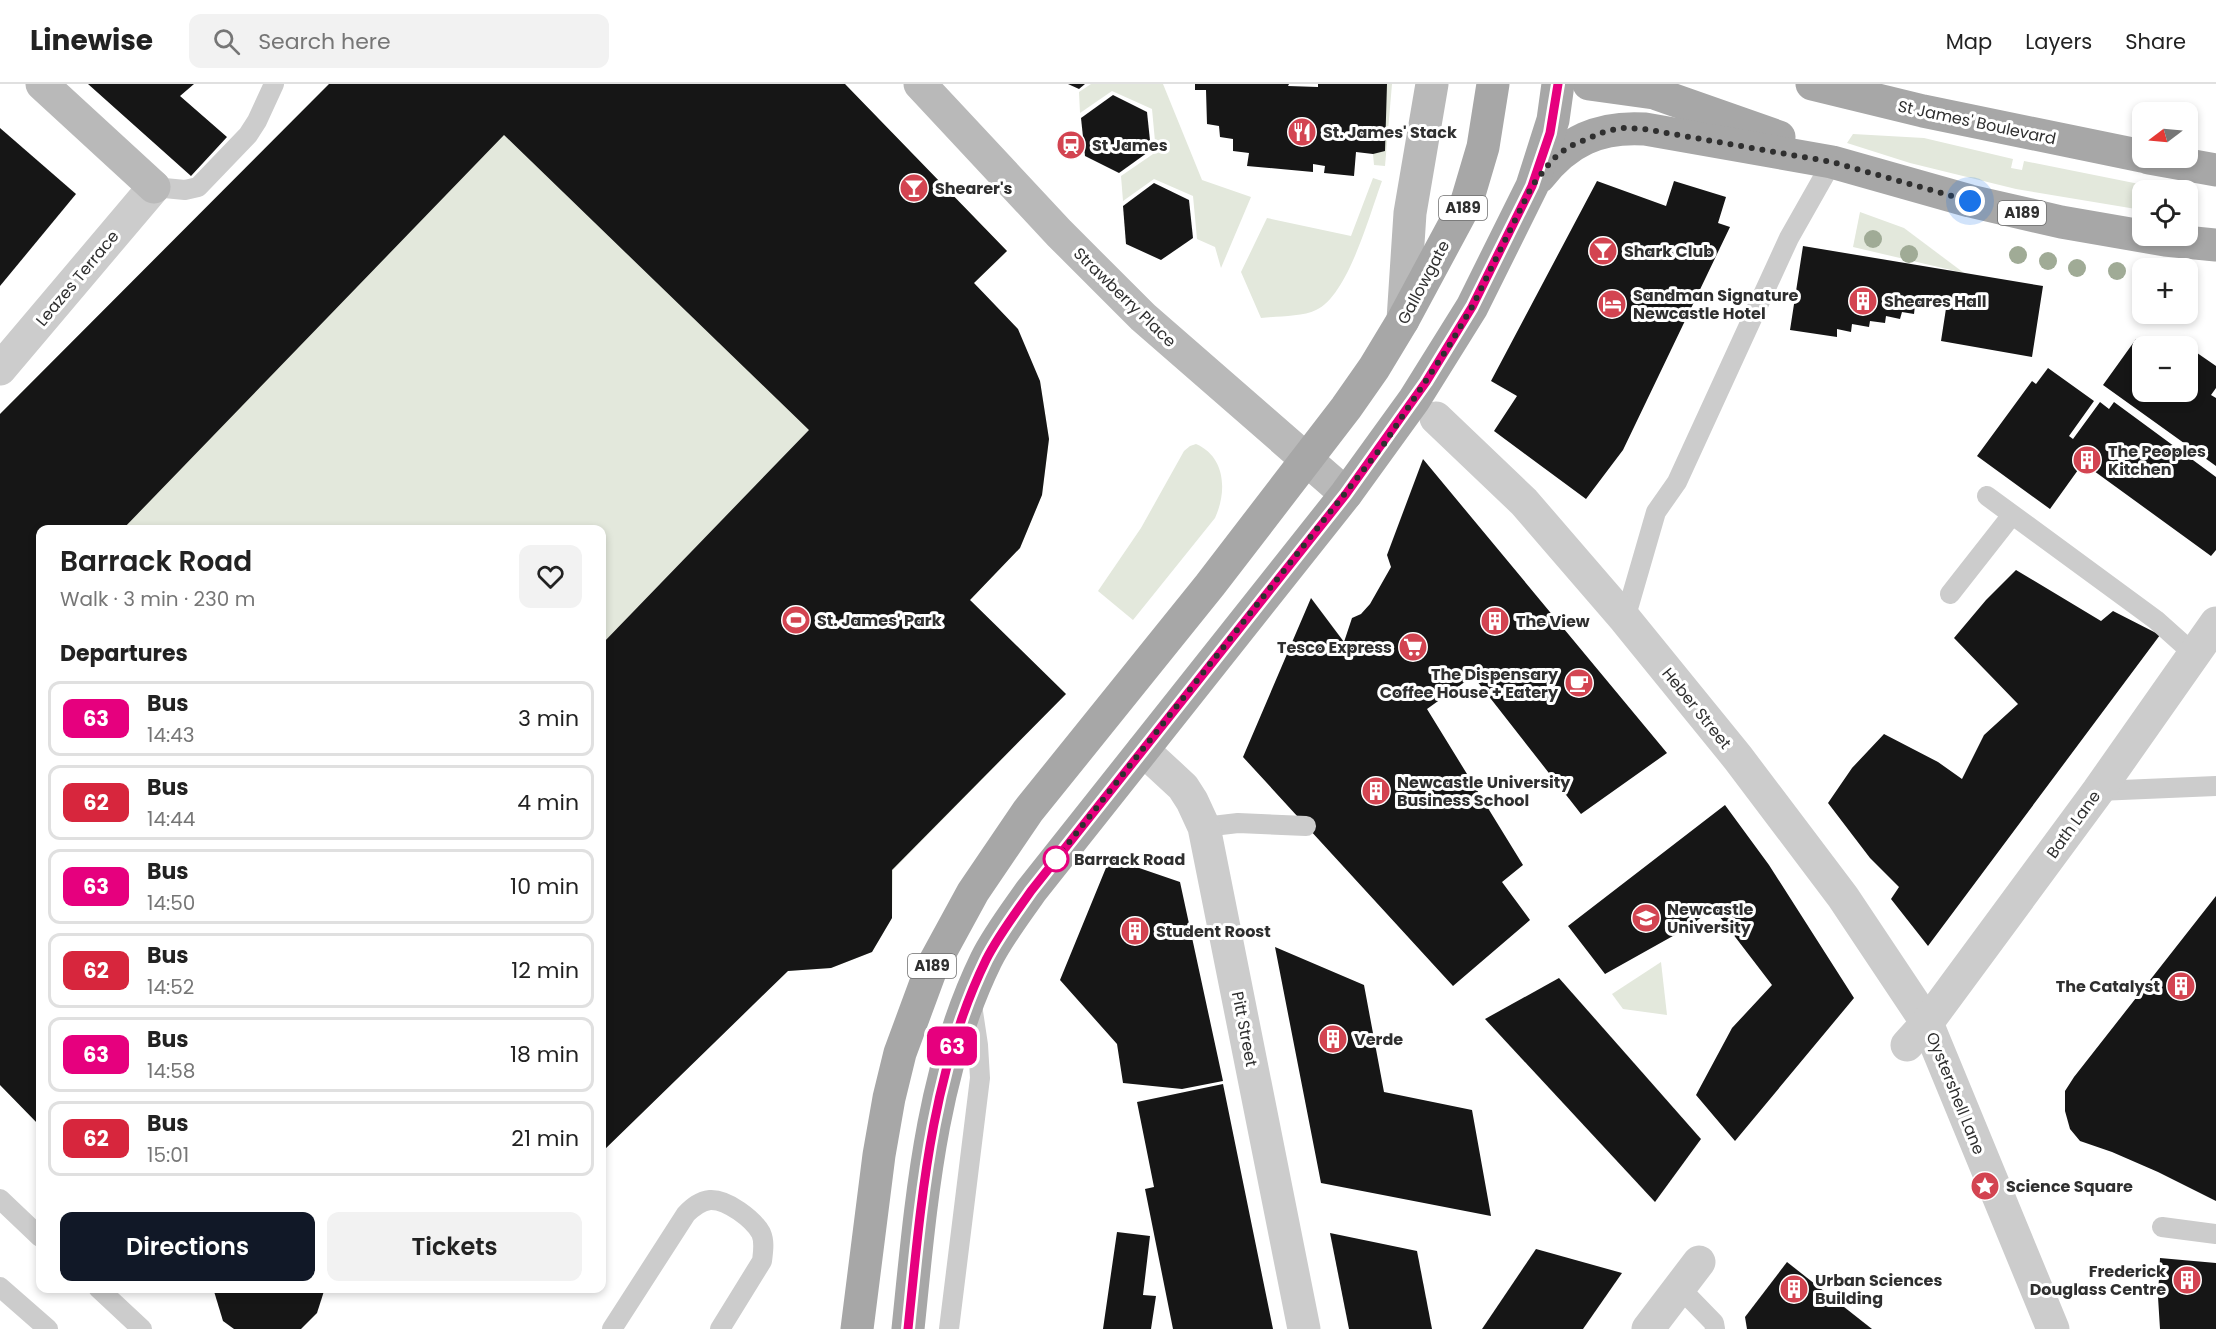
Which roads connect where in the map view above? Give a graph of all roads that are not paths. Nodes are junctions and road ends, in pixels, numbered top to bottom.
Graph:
1 (42, 84) edge
2 (274, 84) edge
3 (920, 84) edge
4 (1432, 84) edge
5 (1494, 84) edge
6 (1558, 84) edge
7 (1589, 84) edge
8 (1812, 84) edge
9 (2132, 154) edge
10 (1832, 162) junction
11 (2198, 167) edge
12 (2216, 170) edge
13 (1532, 186) junction
14 (154, 187) junction
15 (2216, 245) edge
16 (1403, 320) junction
17 (0, 369) edge
18 (1436, 418) dead end
19 (1306, 460) junction
20 (1346, 494) junction
21 (1987, 496) dead end
22 (2012, 515) junction
23 (1950, 594) dead end
24 (1625, 619) junction
25 (2216, 623) edge
26 (2194, 654) junction
27 (1143, 750) junction
28 (2216, 786) edge
29 (2097, 791) junction
30 (1306, 826) dead end
31 (1204, 827) junction
32 (970, 996) junction
33 (1917, 1034) junction
34 (0, 1200) edge
35 (2162, 1227) dead end
36 (36, 1233) edge
37 (2216, 1234) edge
38 (1699, 1262) dead end
39 (0, 1287) edge
40 (1680, 1288) junction
41 (103, 1293) edge
42 (48, 1329) edge
43 (142, 1329) edge
44 (612, 1329) edge
45 (720, 1329) edge
46 (857, 1329) edge
47 (908, 1329) edge
48 (949, 1329) edge
49 (1304, 1329) edge
50 (1648, 1329) edge
51 (1715, 1329) edge
52 (2053, 1329) edge

1 - 14 street
2 - 14 lane
3 - 19 street, Strawberry Place
4 - 16 street
5 - 16 main road, Gallowgate / A189
6 - 13 main road, A189
7 - 10 main road, A189
8 - 9 main road, St James' Boulevard
10 - 13 main road, A189
10 - 15 main road, A189
10 - 24 lane
11 - 12 main road
13 - 20 main road, A189
14 - 17 street, Leazes Terrace
16 - 19 main road, Gallowgate / A189
18 - 24 street, Heber Street
19 - 20 street, Strawberry Place
19 - 46 main road, A189
20 - 27 main road, A189
21 - 22 lane
22 - 23 lane
22 - 26 lane
24 - 33 street, Heber Street
25 - 26 street, Bath Lane
26 - 29 street, Bath Lane
27 - 31 street, Pitt Street
27 - 32 main road, A189
28 - 29 lane
29 - 33 street, Bath Lane
30 - 31 lane
31 - 49 street, Pitt Street
32 - 47 main road, A189
32 - 48 lane
33 - 52 street, Oystershell Lane
34 - 36 lane
35 - 37 lane
38 - 40 street
39 - 42 lane
40 - 50 street
40 - 51 lane
41 - 43 lane
44 - 45 lane

